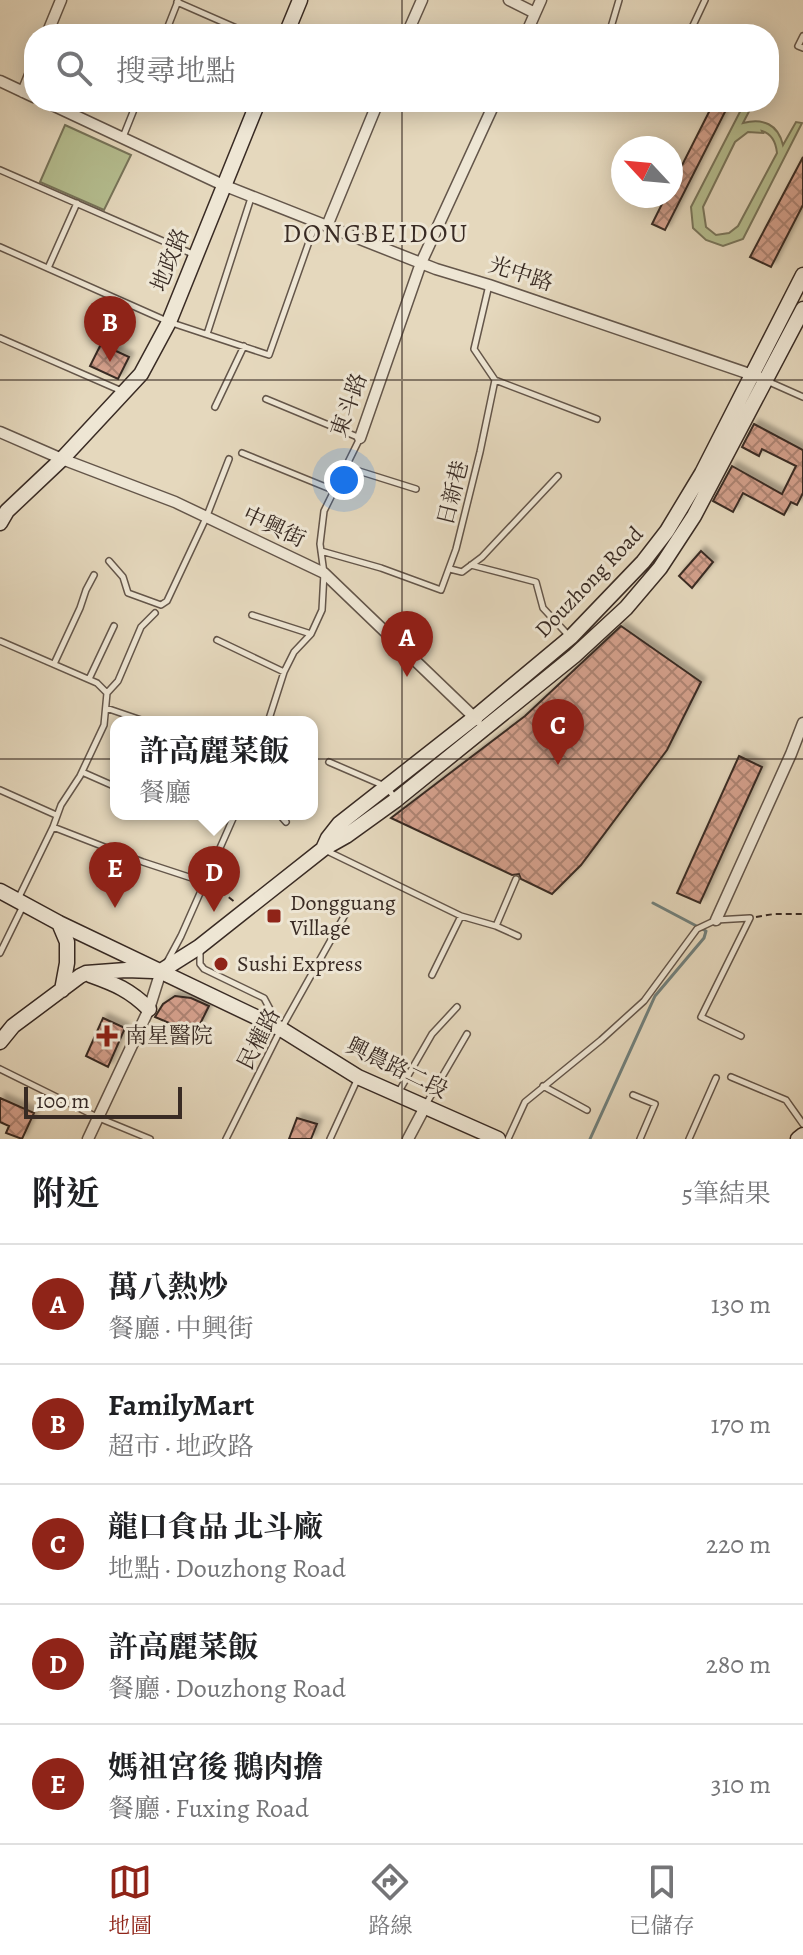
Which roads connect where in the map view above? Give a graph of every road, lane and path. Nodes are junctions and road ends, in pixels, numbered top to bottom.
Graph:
1 (61, 0) edge
2 (300, 0) edge
3 (422, 0) edge
4 (509, 0) edge
5 (541, 0) edge
6 (619, 0) edge
7 (705, 0) edge
8 (178, 1) edge
9 (535, 13) junction
10 (51, 24) edge
11 (169, 24) edge
12 (228, 24) edge
13 (290, 24) edge
14 (411, 24) edge
15 (530, 24) edge
16 (612, 24) edge
17 (694, 24) edge
18 (803, 36) edge
19 (803, 48) edge
20 (0, 81) edge
21 (23, 92) edge
22 (68, 112) edge
23 (133, 112) edge
24 (254, 112) edge
25 (373, 112) edge
26 (490, 112) edge
27 (122, 137) junction
28 (0, 170) edge
29 (223, 185) junction
30 (252, 196) junction
31 (77, 203) junction
32 (321, 224) junction
33 (0, 247) edge
34 (196, 255) junction
35 (421, 263) junction
36 (48, 268) junction
37 (803, 275) edge
38 (489, 285) junction
39 (803, 309) edge
40 (169, 322) junction
41 (207, 334) junction
42 (0, 338) edge
43 (244, 346) junction
44 (760, 377) junction
45 (495, 380) junction
46 (125, 392) junction
47 (803, 397) edge
48 (266, 399) dead end
49 (215, 407) dead end
50 (597, 419) dead end
51 (0, 432) edge
52 (360, 438) junction
53 (242, 453) dead end
54 (62, 459) junction
55 (229, 459) dead end
56 (346, 467) junction
57 (558, 476) dead end
58 (708, 476) junction
59 (416, 489) dead end
60 (333, 490) junction
61 (206, 518) junction
62 (0, 523) edge
63 (321, 551) junction
64 (109, 561) dead end
65 (471, 565) junction
66 (450, 569) junction
67 (324, 573) junction
68 (94, 575) dead end
69 (155, 613) dead end
70 (252, 615) dead end
71 (114, 626) dead end
72 (311, 634) junction
73 (571, 637) junction
74 (217, 640) dead end
75 (0, 641) edge
76 (54, 664) junction
77 (284, 672) junction
78 (89, 680) junction
79 (107, 693) junction
80 (106, 708) junction
81 (129, 716) edge
82 (270, 716) edge
83 (803, 723) edge
84 (480, 724) junction
85 (329, 762) dead end
86 (82, 772) junction
87 (110, 784) edge
88 (387, 787) junction
89 (0, 790) edge
90 (396, 800) junction
91 (56, 815) junction
92 (232, 820) edge
93 (53, 827) junction
94 (323, 849) junction
95 (516, 879) dead end
96 (204, 881) junction
97 (0, 891) edge
98 (20, 902) junction
99 (245, 909) junction
100 (346, 913) dead end
101 (803, 914) edge
102 (461, 916) junction
103 (750, 918) junction
104 (716, 920) junction
105 (59, 923) junction
106 (496, 926) junction
107 (518, 936) dead end
108 (199, 947) junction
109 (0, 953) edge
110 (161, 971) junction
111 (86, 973) junction
112 (432, 975) dead end
113 (62, 990) junction
114 (457, 1007) dead end
115 (149, 1009) junction
116 (281, 1029) junction
117 (467, 1034) dead end
118 (741, 1036) dead end
119 (0, 1042) edge
120 (0, 1069) edge
121 (358, 1077) junction
122 (731, 1077) dead end
123 (716, 1078) dead end
124 (543, 1086) junction
125 (398, 1094) junction
126 (633, 1095) dead end
127 (425, 1107) junction
128 (587, 1110) dead end
129 (99, 1118) junction
130 (803, 1124) edge
131 (803, 1135) edge
132 (88, 1139) edge
133 (150, 1139) edge
134 (226, 1139) edge
135 (330, 1139) edge
136 (408, 1139) edge
137 (498, 1139) edge
138 (508, 1139) edge
139 (640, 1139) edge
140 (689, 1139) edge
141 (798, 1139) edge

1 - 10 street
2 - 13 main road
3 - 14 street
4 - 9 street
5 - 9 street
6 - 16 lane
7 - 17 lane
8 - 11 lane
8 - 12 lane
9 - 15 street
18 - 19 lane
20 - 21 street
22 - 27 street, 光中路
23 - 27 lane
24 - 29 main road, 地政路
25 - 32 street
26 - 35 street, 東斗路
27 - 29 street, 光中路
28 - 31 lane
29 - 30 street, 光中路
29 - 34 main road, 地政路
30 - 32 street, 光中路
30 - 41 lane
31 - 34 lane
31 - 36 lane
32 - 35 street, 光中路
32 - 43 lane
33 - 36 lane
34 - 40 main road, 地政路
35 - 38 street, 光中路
35 - 52 street, 東斗路
36 - 40 lane
37 - 44 main road, Douzhong Road
38 - 44 street, 光中路
38 - 45 lane
39 - 44 main road, Douzhong Road
40 - 41 lane
40 - 46 main road, 地政路
41 - 43 lane
42 - 46 lane
43 - 49 lane
44 - 47 lane
44 - 58 main road, Douzhong Road
45 - 50 lane
45 - 66 lane, 日新巷
46 - 54 main road, 地政路
48 - 52 lane
51 - 54 street, 中興街
52 - 56 lane, 東斗路
53 - 60 lane
54 - 61 street, 中興街
54 - 62 main road, 地政路
55 - 61 lane
56 - 59 lane
56 - 60 lane, 東斗路
57 - 65 lane
58 - 73 main road, Douzhong Road
58 - 84 main road, Douzhong Road
60 - 63 lane, 東斗路
61 - 64 lane
61 - 67 street, 中興街
63 - 66 lane
63 - 67 lane, 東斗路
65 - 66 lane
65 - 73 lane
67 - 72 lane, 東斗路
67 - 84 street, 中興街
68 - 76 lane
69 - 79 lane
70 - 72 lane
71 - 78 lane
72 - 77 lane, 東斗路
73 - 84 main road, Douzhong Road
74 - 77 lane
75 - 76 lane
76 - 78 lane
77 - 82 lane, 東斗路
78 - 79 lane
79 - 80 lane
80 - 81 lane
80 - 86 lane
83 - 104 street
84 - 88 main road, Douzhong Road
84 - 90 main road, Douzhong Road
85 - 88 lane
86 - 87 lane
86 - 91 lane
88 - 90 lane
88 - 94 main road, Douzhong Road
89 - 91 lane
90 - 94 main road, Douzhong Road
91 - 93 lane
92 - 96 lane
93 - 96 lane
93 - 98 lane
94 - 99 main road, Douzhong Road
94 - 102 lane
95 - 106 lane
96 - 99 path
96 - 110 lane
97 - 98 main road, 興農路二段
98 - 105 main road, 興農路二段
98 - 109 lane
99 - 108 main road, Douzhong Road
100 - 116 lane, 民權路
101 - 103 path
102 - 106 lane
102 - 112 lane
103 - 104 lane
103 - 118 lane
104 - 124 lane
105 - 110 main road, 興農路二段
105 - 113 main road
106 - 107 lane
108 - 110 main road, Douzhong Road
108 - 116 lane, 興農路二段
110 - 111 main road
110 - 115 street
110 - 116 main road, 興農路二段
111 - 113 main road
111 - 115 main road
113 - 119 main road
114 - 125 lane
115 - 129 street
116 - 121 main road, 興農路二段
116 - 134 lane, 民權路
117 - 127 lane
120 - 129 lane
121 - 125 main road, 興農路二段
121 - 135 lane
122 - 130 lane
123 - 140 lane
124 - 128 lane
124 - 138 lane
125 - 127 main road, 興農路二段
126 - 139 lane
127 - 136 street
127 - 137 main road, 興農路二段
129 - 132 street
129 - 133 lane
131 - 141 main road

